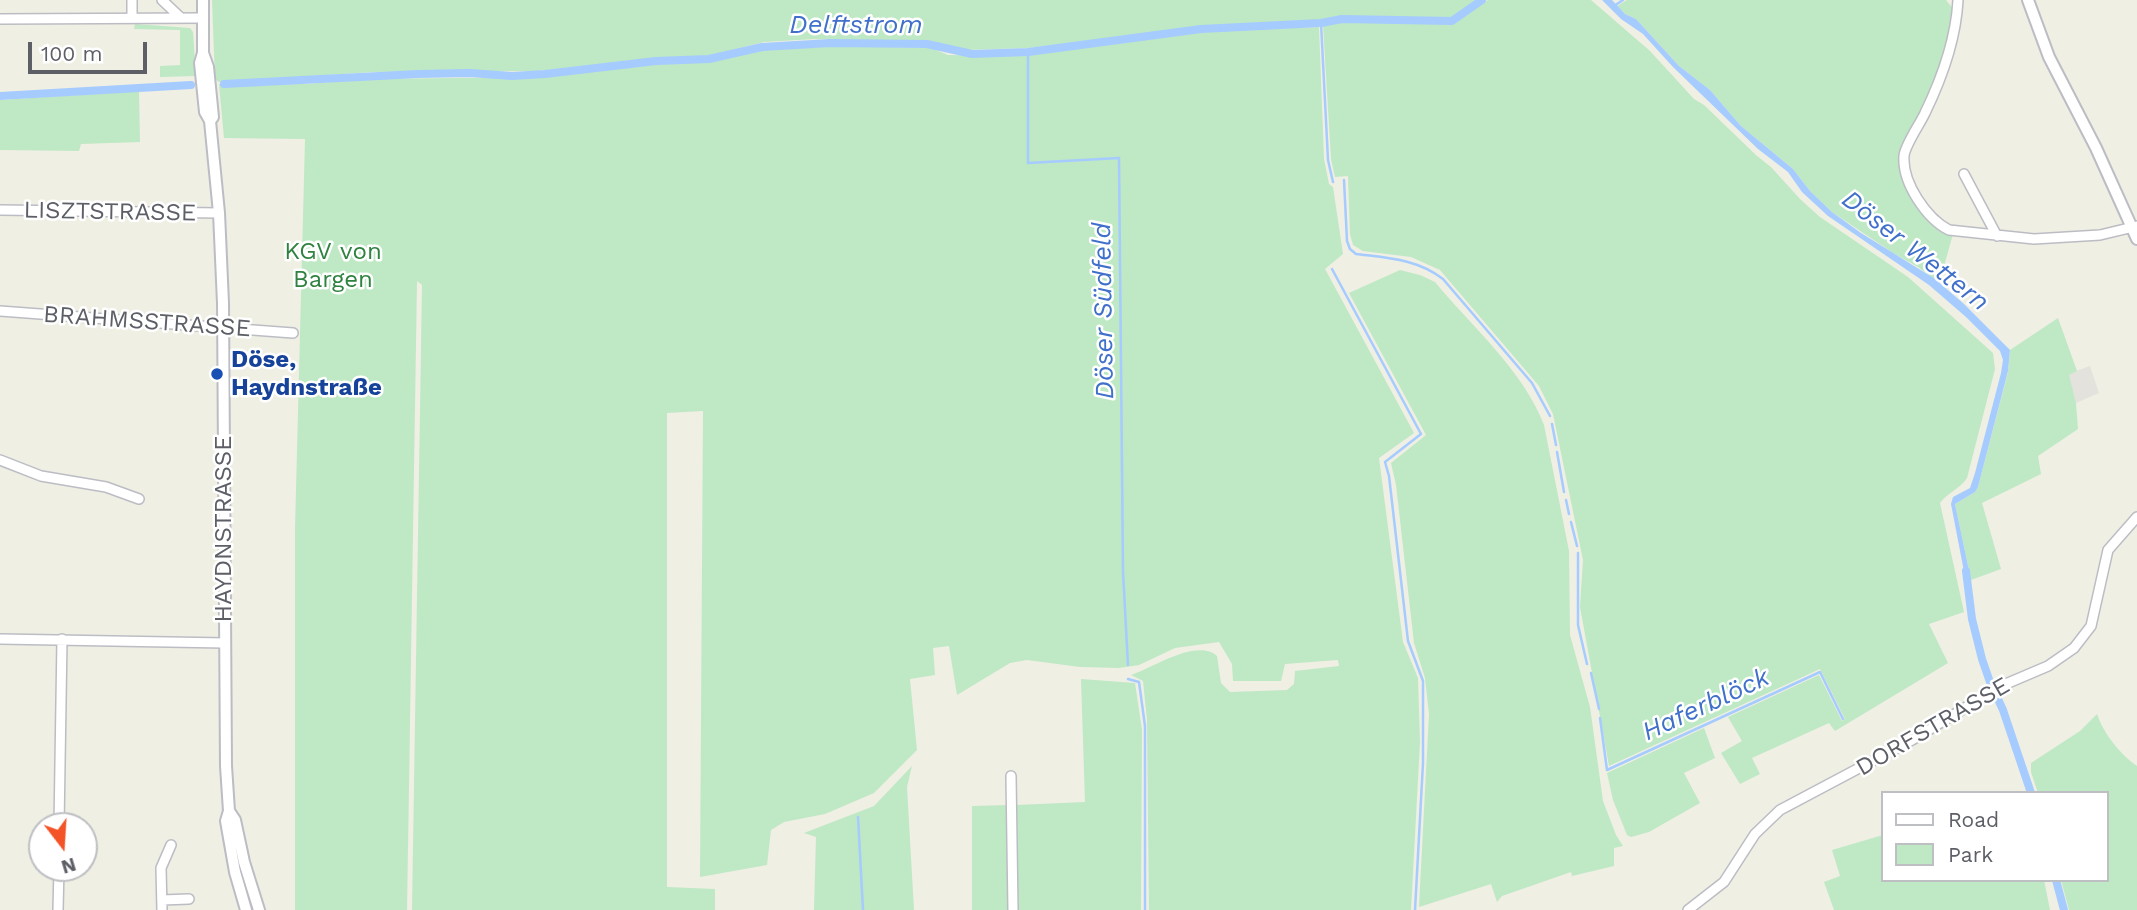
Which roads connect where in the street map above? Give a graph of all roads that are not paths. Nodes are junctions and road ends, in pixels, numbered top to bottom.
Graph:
1 (132, 0) edge
2 (162, 0) edge
3 (203, 0) edge
4 (1958, 0) edge
5 (2028, 0) edge
6 (132, 17) junction
7 (181, 18) junction
8 (0, 19) edge
9 (202, 19) junction
10 (1964, 174) dead end
11 (0, 210) edge
12 (219, 213) junction
13 (2134, 227) edge
14 (1997, 236) junction
15 (2137, 240) edge
16 (0, 311) edge
17 (223, 327) junction
18 (293, 333) dead end
19 (0, 460) edge
20 (139, 499) dead end
21 (2137, 517) edge
22 (0, 639) edge
23 (62, 639) junction
24 (225, 642) junction
25 (1011, 776) dead end
26 (229, 811) junction
27 (59, 812) edge
28 (171, 845) dead end
29 (59, 882) edge
30 (189, 899) dead end
31 (162, 905) edge
32 (58, 910) edge
33 (246, 910) edge
34 (259, 910) edge
35 (1013, 910) edge
36 (1688, 910) edge

1 - 6 street
2 - 7 street
3 - 9 street, HAYDNSTRASSE
4 - 14 street
5 - 13 street
6 - 7 street
6 - 8 street
7 - 9 street
9 - 12 street, HAYDNSTRASSE
10 - 14 street
11 - 12 street, LISZTSTRASSE
12 - 17 street, HAYDNSTRASSE
13 - 14 street
13 - 15 street
16 - 17 street, BRAHMSSTRASSE
17 - 18 street, BRAHMSSTRASSE
17 - 24 street, HAYDNSTRASSE
19 - 20 street
21 - 36 street, DORFSTRASSE
22 - 23 street
23 - 24 street
23 - 27 street
24 - 26 street, HAYDNSTRASSE
25 - 35 street
26 - 33 street, HAYDNSTRASSE
26 - 34 street, HAYDNSTRASSE
28 - 31 street
29 - 32 street
30 - 31 street

